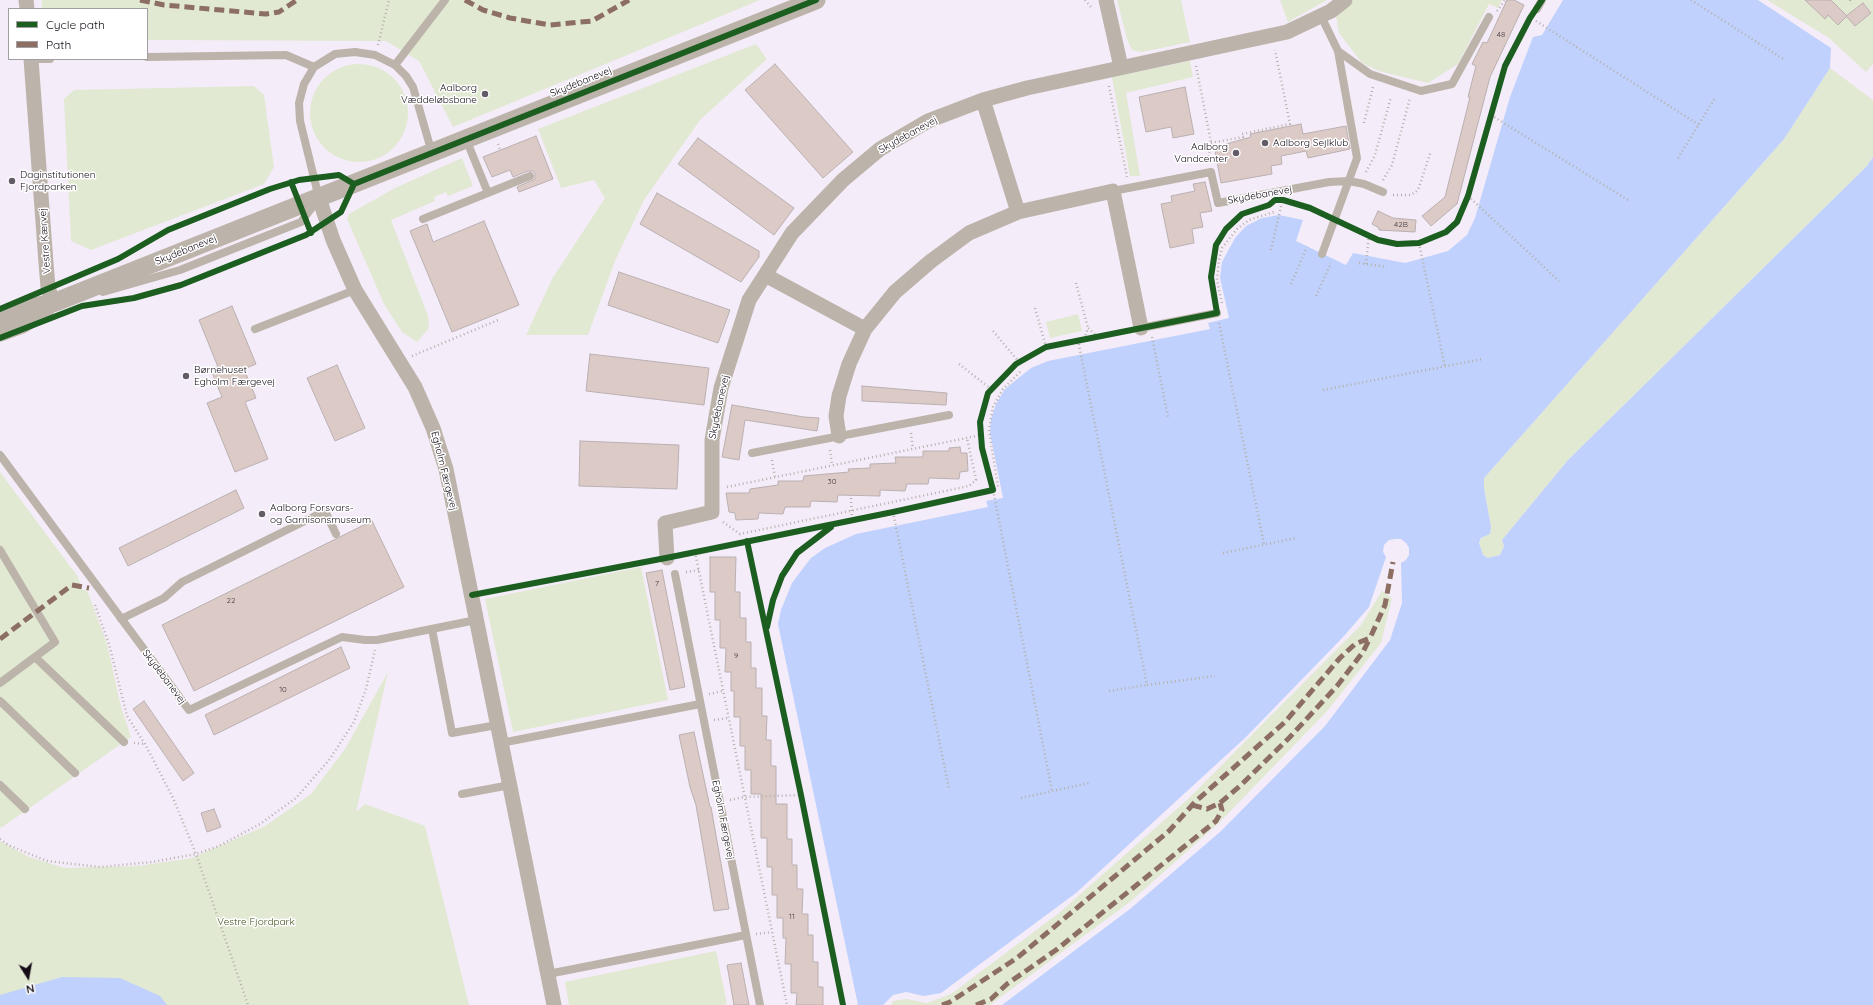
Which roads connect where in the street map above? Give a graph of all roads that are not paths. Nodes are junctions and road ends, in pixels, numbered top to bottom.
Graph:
1 (444, 0) edge
2 (816, 0) edge
3 (1106, 0) edge
4 (1345, 0) edge
5 (1542, 0) edge
6 (1537, 9) dead end
7 (1321, 16) junction
8 (1489, 17) dead end
9 (1338, 51) junction
10 (148, 57) edge
11 (31, 60) edge
12 (395, 65) junction
13 (314, 67) junction
14 (1121, 67) junction
15 (983, 100) junction
16 (466, 139) junction
17 (432, 153) junction
18 (530, 176) dead end
19 (1349, 182) junction
20 (1114, 191) junction
21 (1381, 191) road end
22 (488, 194) junction
23 (319, 198) junction
24 (1018, 212) junction
25 (423, 219) dead end
26 (1322, 254) dead end
27 (765, 275) junction
28 (355, 290) junction
29 (53, 303) junction
30 (1217, 315) road end
31 (0, 317) edge
32 (1146, 327) joint
33 (255, 329) dead end
34 (865, 329) junction
35 (0, 332) edge
36 (949, 415) dead end
37 (839, 436) junction
38 (752, 453) dead end
39 (0, 455) edge
40 (336, 534) dead end
41 (0, 550) edge
42 (667, 558) dead end
43 (675, 574) dead end
44 (121, 619) junction
45 (476, 620) junction
46 (432, 629) junction
47 (35, 657) junction
48 (0, 683) edge
49 (0, 701) edge
50 (700, 704) junction
51 (497, 725) junction
52 (124, 742) dead end
53 (501, 743) junction
54 (75, 773) dead end
55 (0, 785) edge
56 (510, 785) junction
57 (462, 794) dead end
58 (25, 809) dead end
59 (746, 935) junction
60 (548, 974) junction
61 (554, 1005) edge
62 (760, 1005) edge

1 - 12 lane
2 - 16 street, Skydebanevej
3 - 14 street
4 - 7 street, Skydebanevej
5 - 6 lane
7 - 9 lane
7 - 14 street, Skydebanevej
8 - 9 lane
9 - 19 lane
10 - 13 lane
11 - 29 street, Vestre Kærvej
12 - 13 lane
12 - 17 lane
13 - 23 lane
14 - 15 street, Skydebanevej
15 - 24 street
15 - 27 street, Skydebanevej
16 - 17 street, Skydebanevej
16 - 22 lane
17 - 23 street, Skydebanevej
18 - 22 lane
19 - 20 lane, Skydebanevej
19 - 21 lane, Skydebanevej
19 - 26 lane
20 - 24 street
20 - 32 street
22 - 25 lane
23 - 28 street, Egholm Færgevej
23 - 29 street, Skydebanevej
24 - 34 street
27 - 34 street
27 - 42 street, Skydebanevej
28 - 33 lane
28 - 45 street, Egholm Færgevej
29 - 31 street, Skydebanevej
29 - 35 street, Skydebanevej
30 - 32 lane
34 - 37 street
36 - 37 lane
37 - 38 lane
39 - 44 lane, Skydebanevej
40 - 44 lane
41 - 47 lane
43 - 50 lane, Egholm Færgevej
44 - 46 lane, Skydebanevej
45 - 46 lane, Skydebanevej
45 - 51 street, Egholm Færgevej
46 - 51 lane
47 - 48 lane
47 - 52 lane
49 - 54 lane
50 - 53 lane
50 - 59 lane, Egholm Færgevej
51 - 53 street, Egholm Færgevej
53 - 56 street, Egholm Færgevej
55 - 58 lane
56 - 57 lane
56 - 60 street, Egholm Færgevej
59 - 60 lane
59 - 62 lane, Egholm Færgevej
60 - 61 street, Egholm Færgevej

